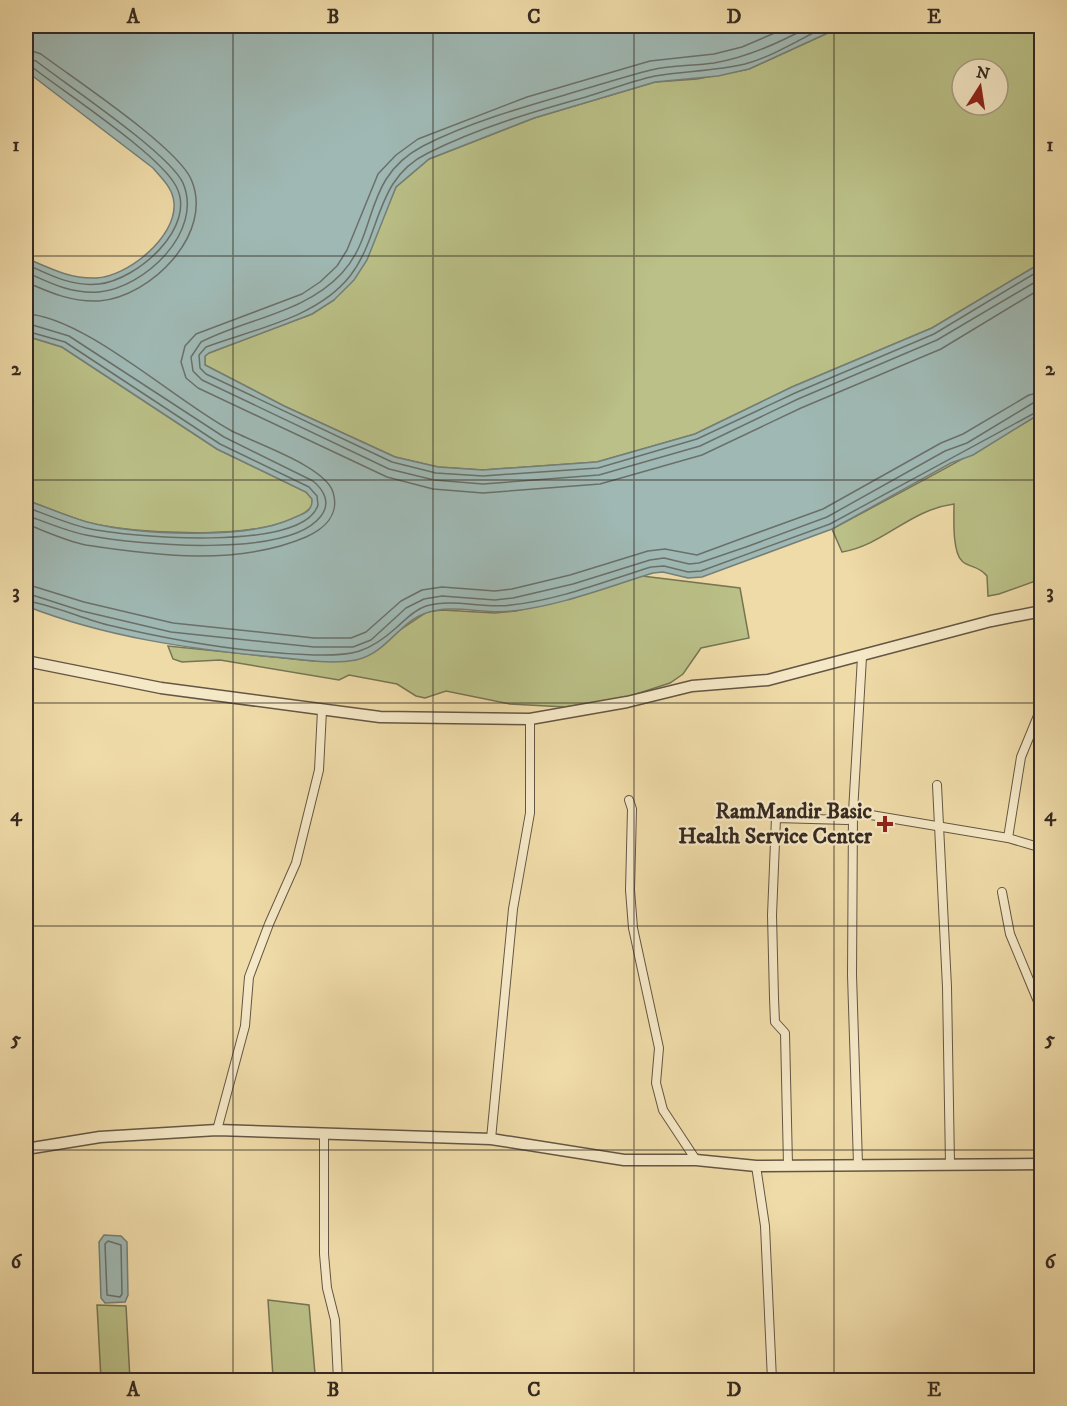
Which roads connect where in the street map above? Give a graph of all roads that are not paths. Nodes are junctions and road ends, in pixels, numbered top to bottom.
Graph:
1 (1041, 612) edge
2 (862, 657) junction
3 (26, 661) edge
4 (1041, 706) edge
5 (322, 710) junction
6 (530, 719) junction
7 (936, 785) dead end
8 (629, 800) dead end
9 (853, 812) junction
10 (939, 827) junction
11 (1008, 838) junction
12 (1041, 848) edge
13 (1002, 892) dead end
14 (1041, 1011) edge
15 (217, 1130) junction
16 (324, 1134) junction
17 (491, 1139) junction
18 (26, 1149) edge
19 (696, 1160) junction
20 (858, 1164) junction
21 (950, 1164) junction
22 (1041, 1164) edge
23 (788, 1165) junction
24 (756, 1166) junction
25 (338, 1380) edge
26 (772, 1380) edge

1 - 2 street
2 - 6 street
2 - 9 street
3 - 5 street
4 - 11 street
5 - 6 street
5 - 15 street
6 - 17 street
7 - 10 street
8 - 19 street
9 - 10 street
9 - 20 street
9 - 23 street
10 - 11 street
10 - 21 street
11 - 12 street
13 - 14 street
15 - 16 street
15 - 18 street
16 - 17 street
16 - 25 street
17 - 19 street
19 - 24 street
20 - 21 street
20 - 23 street
21 - 22 street
23 - 24 street
24 - 26 street

